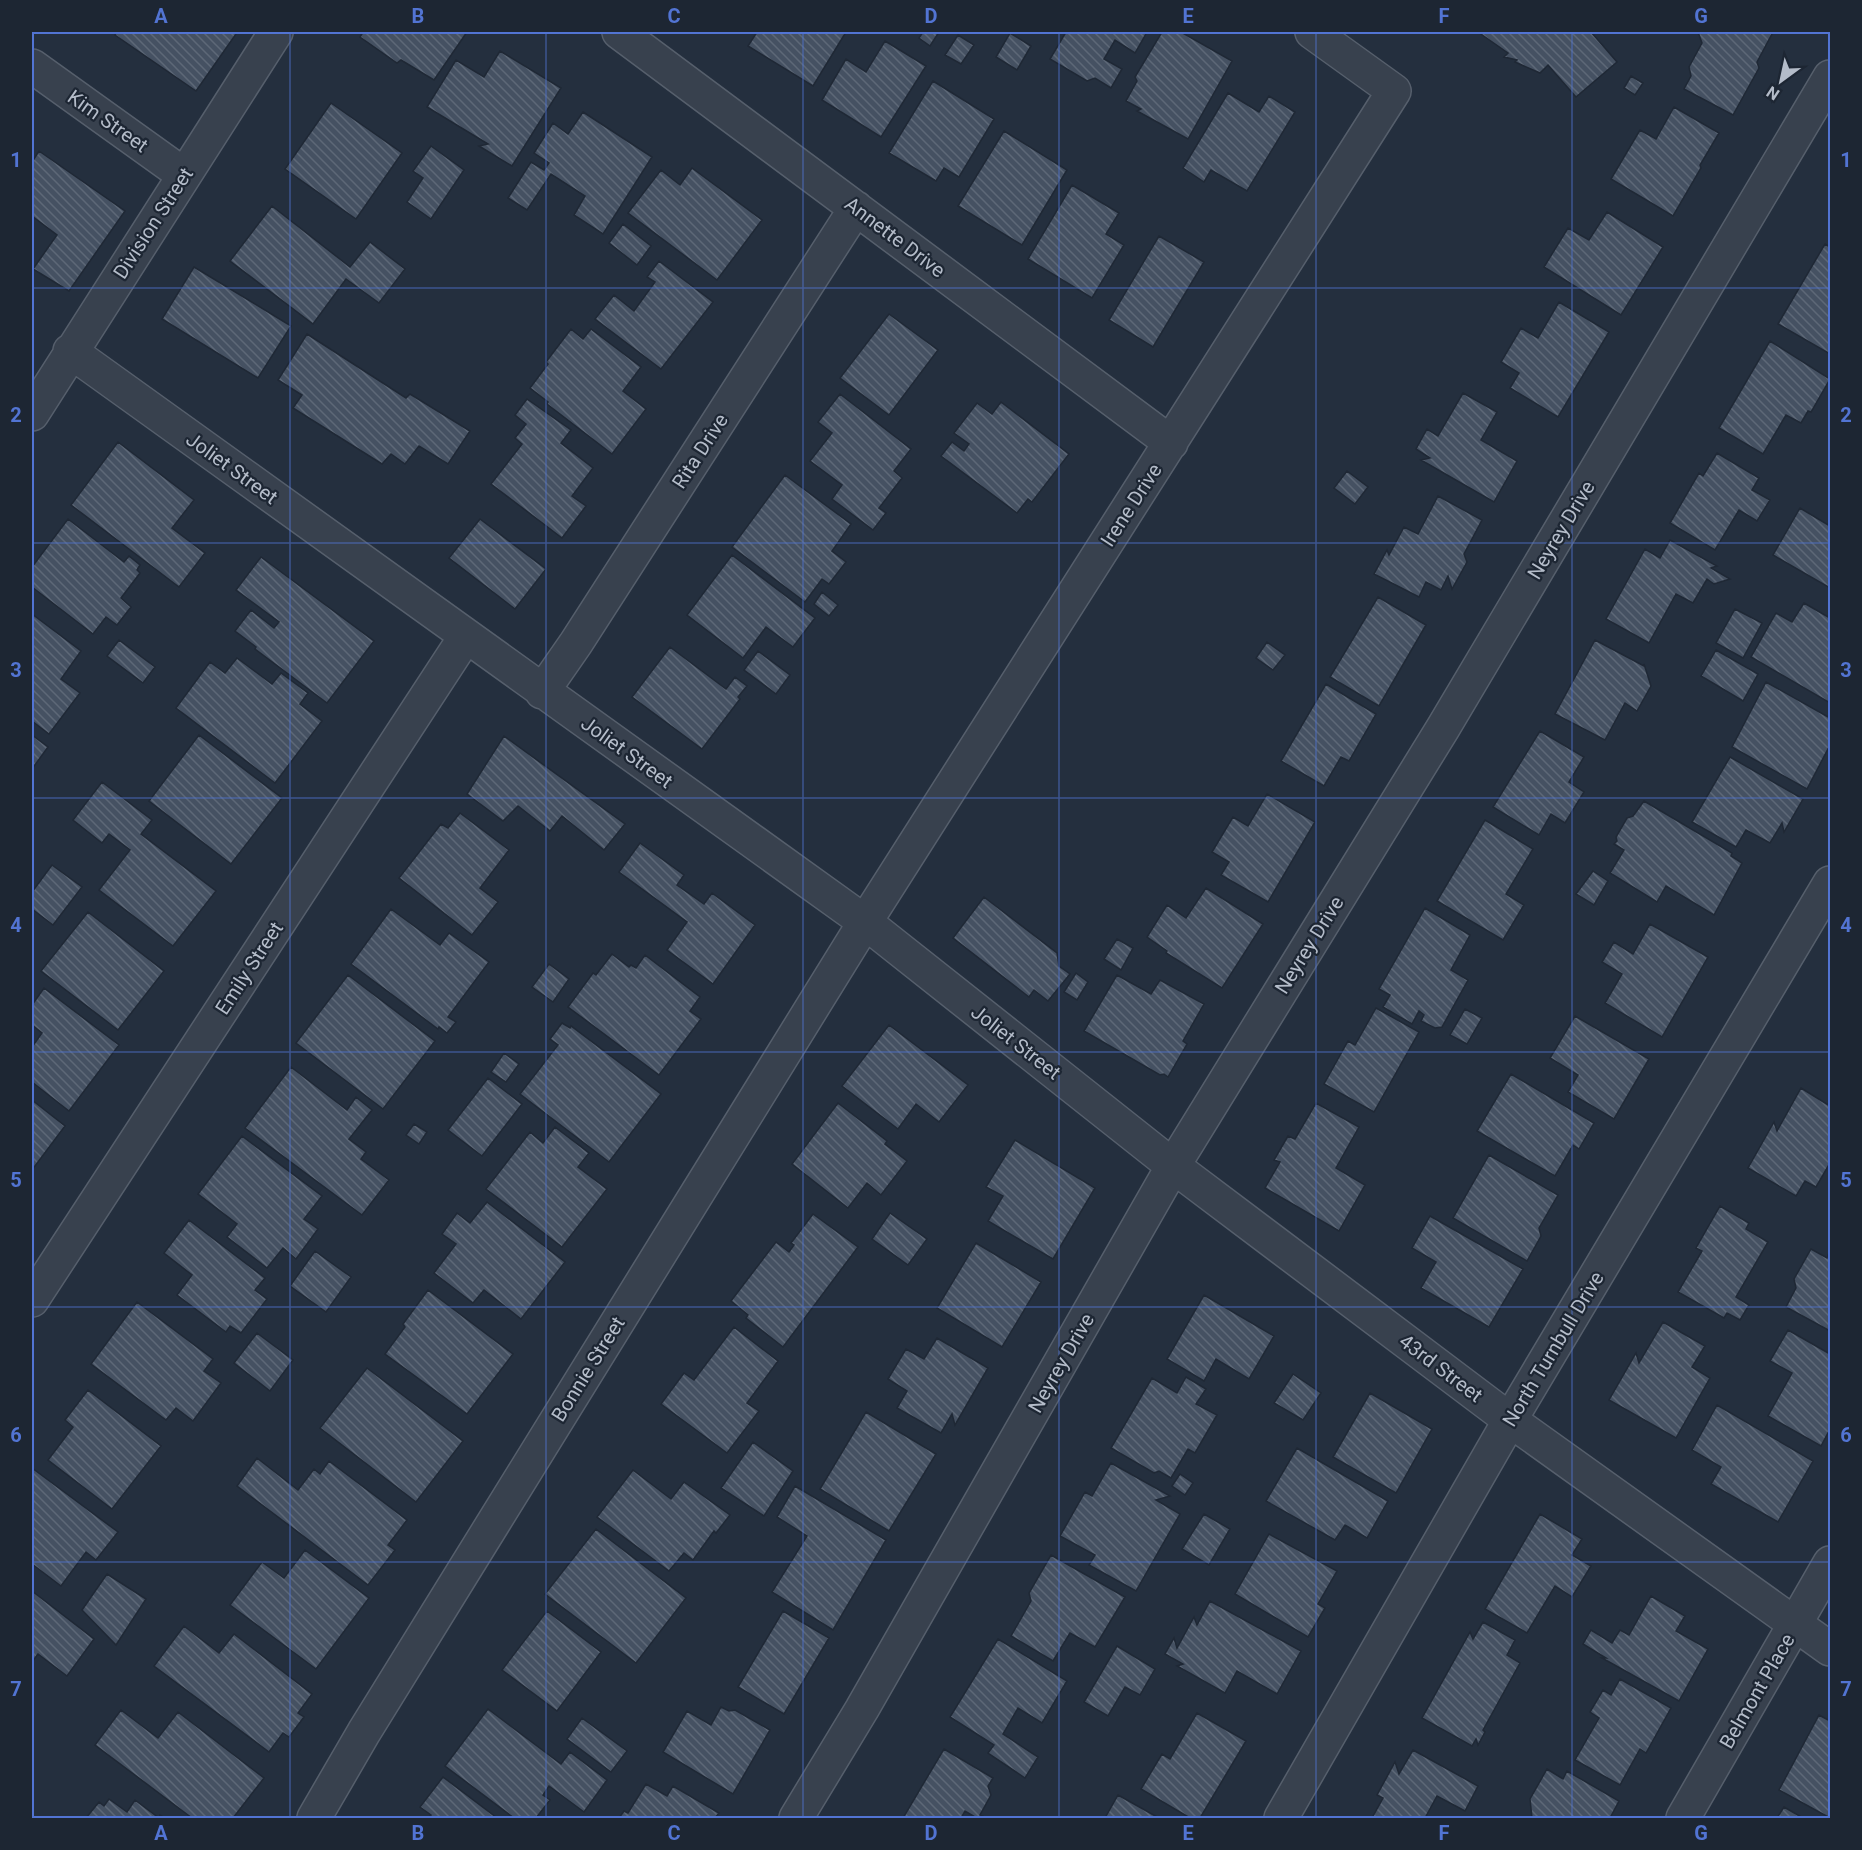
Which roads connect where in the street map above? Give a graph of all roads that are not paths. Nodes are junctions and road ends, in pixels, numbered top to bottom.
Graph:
1 (276, 32) edge
2 (619, 32) edge
3 (1312, 32) edge
4 (32, 66) edge
5 (1830, 77) edge
6 (184, 175) junction
7 (856, 208) junction
8 (70, 351) junction
9 (32, 414) edge
10 (1171, 443) junction
11 (466, 636) junction
12 (542, 692) junction
13 (1830, 883) edge
14 (865, 922) junction
15 (1173, 1166) junction
16 (32, 1300) edge
17 (1510, 1420) junction
18 (1830, 1563) edge
19 (1795, 1624) junction
20 (1830, 1649) edge
21 (314, 1818) edge
22 (796, 1818) edge
23 (1281, 1818) edge
24 (1683, 1818) edge

1 - 6 street, Division Street
2 - 7 street, Annette Drive
3 - 10 street, Irene Drive
4 - 6 street, Kim Street
5 - 15 street, Neyrey Drive
6 - 8 street, Division Street
7 - 10 street, Annette Drive
7 - 12 street, Rita Drive
8 - 9 street, Division Street
8 - 11 street, Joliet Street
10 - 14 street, Irene Drive
11 - 12 street, Joliet Street
11 - 16 street, Emily Street
12 - 14 street, Joliet Street
13 - 17 street, North Turnbull Drive
14 - 15 street, Joliet Street
14 - 21 street, Bonnie Street
15 - 17 street, 43rd Street
15 - 22 street, Neyrey Drive
17 - 19 street, 43rd Street
17 - 23 street, North Turnbull Drive
18 - 19 street, Belmont Place
19 - 20 street, 43rd Street
19 - 24 street, Belmont Place

